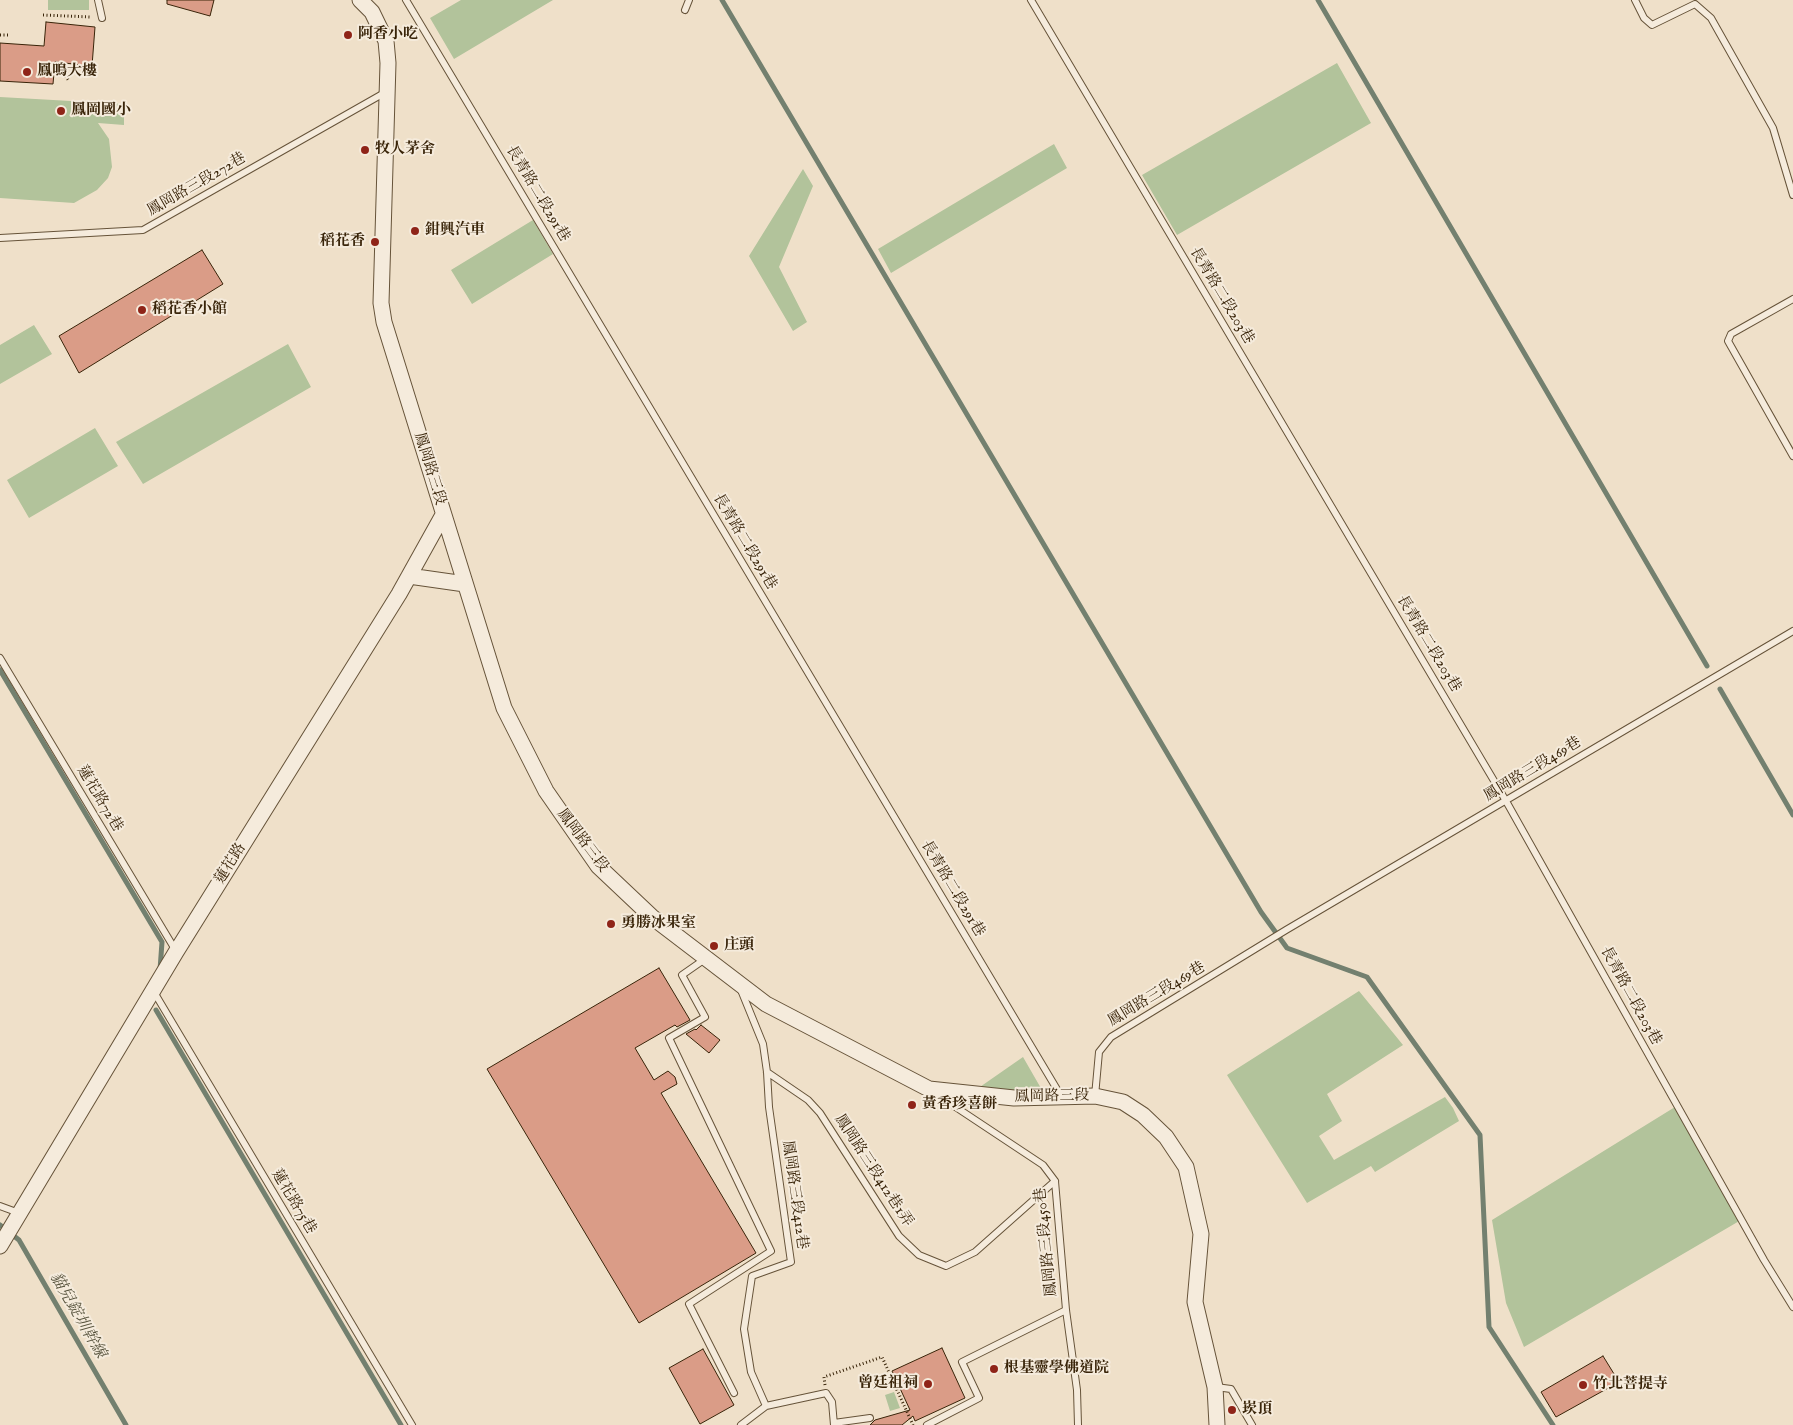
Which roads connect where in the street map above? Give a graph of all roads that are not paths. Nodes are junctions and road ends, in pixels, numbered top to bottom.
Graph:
1 (98, 0) edge
2 (360, 0) edge
3 (406, 0) edge
4 (689, 0) edge
5 (1031, 0) edge
6 (1635, 0) edge
7 (685, 10) dead end
8 (102, 18) road end
9 (387, 91) junction
10 (1793, 194) edge
11 (0, 238) edge
12 (1793, 299) edge
13 (1793, 456) edge
14 (443, 515) junction
15 (409, 576) junction
16 (465, 584) junction
17 (1793, 631) edge
18 (0, 658) edge
19 (1506, 800) junction
20 (176, 952) junction
21 (706, 959) junction
22 (739, 985) junction
23 (153, 991) junction
24 (767, 1072) junction
25 (929, 1089) junction
26 (1061, 1096) junction
27 (1095, 1096) junction
28 (1055, 1181) junction
29 (0, 1206) edge
30 (20, 1214) junction
31 (2, 1244) edge
32 (1793, 1307) edge
33 (1066, 1310) junction
34 (1215, 1387) junction
35 (734, 1393) dead end
36 (766, 1406) junction
37 (870, 1418) dead end
38 (834, 1424) edge
39 (412, 1425) edge
40 (741, 1425) edge
41 (927, 1425) edge
42 (1078, 1425) edge
43 (1218, 1425) edge
44 (1252, 1425) edge

1 - 8 lane
2 - 9 street, 鳳岡路三段
3 - 26 lane, 長青路二段291巷
4 - 7 lane
5 - 19 lane, 長青路二段203巷
6 - 10 lane
9 - 11 lane, 鳳岡路三段272巷
9 - 14 street, 鳳岡路三段
12 - 13 lane
14 - 15 street, 蓮花路
14 - 16 street, 鳳岡路三段
15 - 16 street
15 - 20 street, 蓮花路
16 - 21 street, 鳳岡路三段
17 - 19 lane, 鳳岡路三段469巷
18 - 20 lane, 蓮花路72巷
19 - 27 lane, 鳳岡路三段469巷
19 - 32 lane, 長青路二段203巷
20 - 23 street, 蓮花路
21 - 22 street, 鳳岡路三段
21 - 35 lane
22 - 24 lane, 鳳岡路三段412巷
22 - 25 street, 鳳岡路三段
23 - 30 street, 蓮花路
23 - 39 lane, 蓮花路75巷
24 - 28 lane, 鳳岡路三段412巷1弄
24 - 36 lane, 鳳岡路三段412巷
25 - 26 street, 鳳岡路三段
25 - 28 lane, 鳳岡路三段450巷
26 - 27 street, 鳳岡路三段
27 - 34 street, 鳳岡路三段
28 - 33 lane, 鳳岡路三段450巷
29 - 30 lane
30 - 31 street, 蓮花路
33 - 41 lane
33 - 42 lane, 鳳岡路三段450巷
34 - 43 street, 鳳岡路三段
34 - 44 lane
36 - 38 lane
36 - 40 lane
37 - 38 lane

